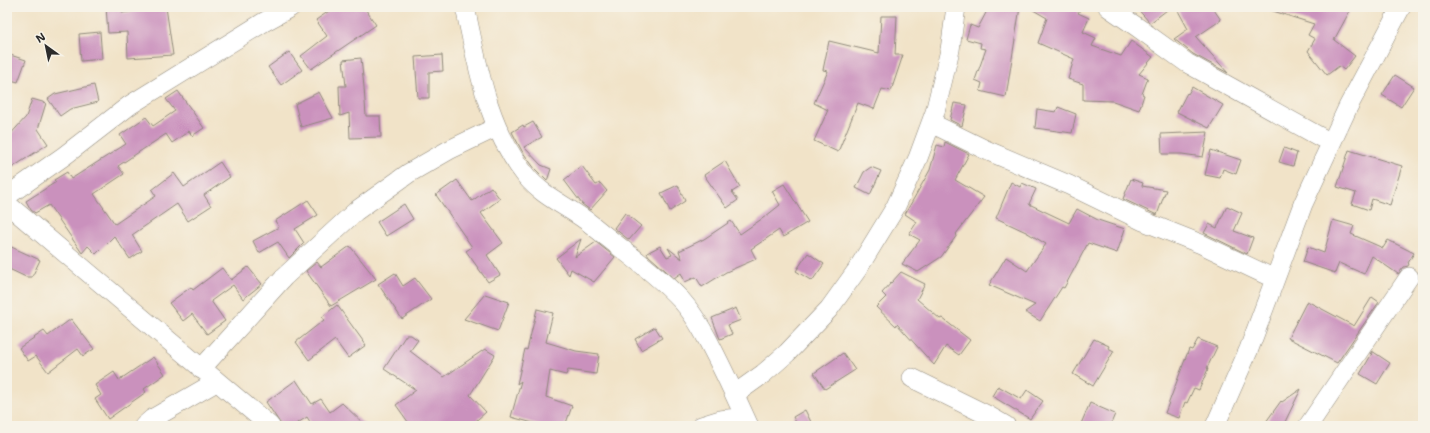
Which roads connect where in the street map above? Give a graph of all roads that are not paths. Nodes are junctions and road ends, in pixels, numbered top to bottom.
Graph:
1 (291, 7) edge
2 (465, 7) edge
3 (956, 7) edge
4 (1108, 7) edge
5 (1401, 7) edge
6 (931, 123) junction
7 (497, 127) junction
8 (1331, 142) junction
9 (7, 196) edge
10 (10, 212) edge
11 (1409, 277) dead end
12 (1275, 279) junction
13 (201, 369) junction
14 (912, 378) dead end
15 (216, 382) junction
16 (735, 394) junction
17 (747, 422) edge
18 (144, 426) edge
19 (270, 426) edge
20 (701, 426) edge
21 (1006, 426) edge
22 (1215, 426) edge
23 (1308, 426) edge

1 - 9 street
2 - 7 street
3 - 6 street
4 - 8 street
5 - 8 street
6 - 12 street
6 - 16 street
7 - 13 street
7 - 16 street
8 - 12 street
10 - 13 street
11 - 23 street
12 - 22 street
13 - 15 street
14 - 21 street
15 - 18 street
15 - 19 street
16 - 17 street
17 - 20 street

